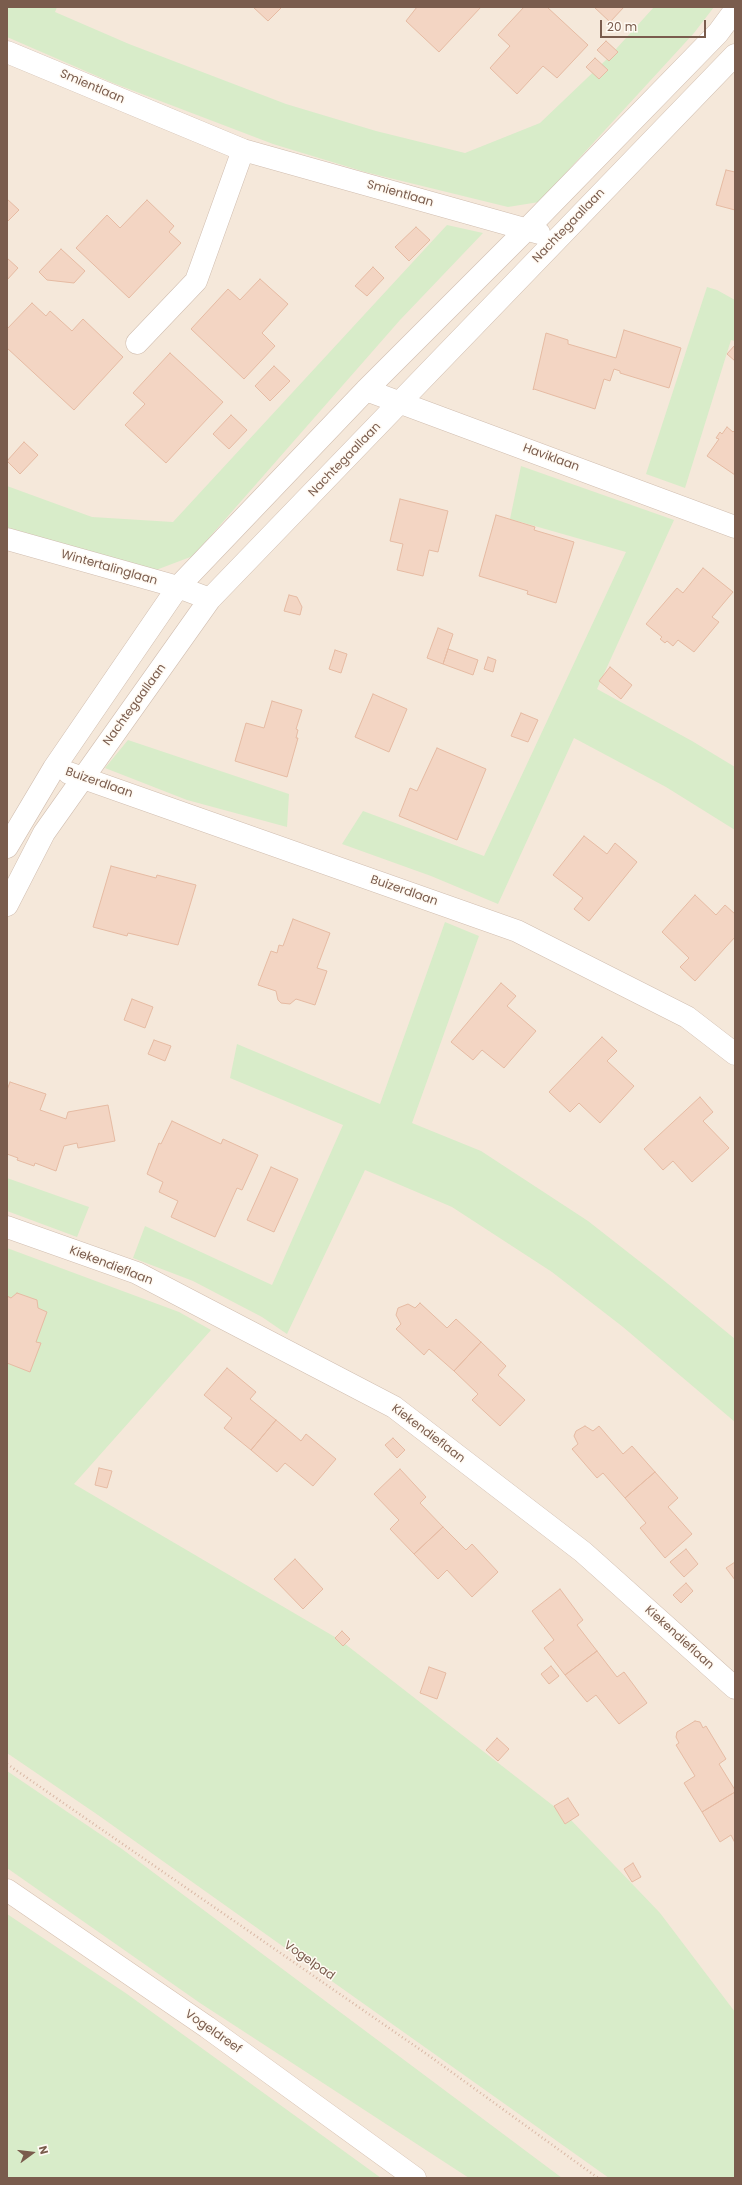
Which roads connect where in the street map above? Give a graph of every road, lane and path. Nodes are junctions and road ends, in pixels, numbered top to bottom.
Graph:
1 (735, 10) edge
2 (726, 39) edge
3 (7, 52) edge
4 (735, 55) edge
5 (243, 150) junction
6 (526, 230) junction
7 (558, 237) junction
8 (137, 343) dead end
9 (366, 390) junction
10 (400, 403) junction
11 (735, 527) edge
12 (7, 539) edge
13 (178, 587) junction
14 (210, 599) junction
15 (54, 768) junction
16 (82, 777) junction
17 (7, 847) edge
18 (7, 905) edge
19 (735, 1054) edge
20 (7, 1227) edge
21 (735, 1688) edge
22 (7, 1764) edge
23 (7, 1890) edge
24 (415, 2178) edge
25 (598, 2178) edge

1 - 2 street
2 - 6 street
3 - 5 street, Smientlaan
4 - 7 street, Nachtegaallaan
5 - 6 street, Smientlaan
5 - 8 street
6 - 7 street, Smientlaan
6 - 9 street
7 - 10 street, Nachtegaallaan
9 - 10 street, Haviklaan
9 - 13 street
10 - 11 street, Haviklaan
10 - 14 street, Nachtegaallaan
12 - 13 street, Wintertalinglaan
13 - 14 street, Wintertalinglaan
13 - 15 street
14 - 16 street, Nachtegaallaan
15 - 16 street, Buizerdlaan
15 - 17 street
16 - 18 street, Nachtegaallaan
16 - 19 street, Buizerdlaan
20 - 21 street, Kiekendieflaan
22 - 25 path, Vogelpad
23 - 24 street, Vogeldreef

